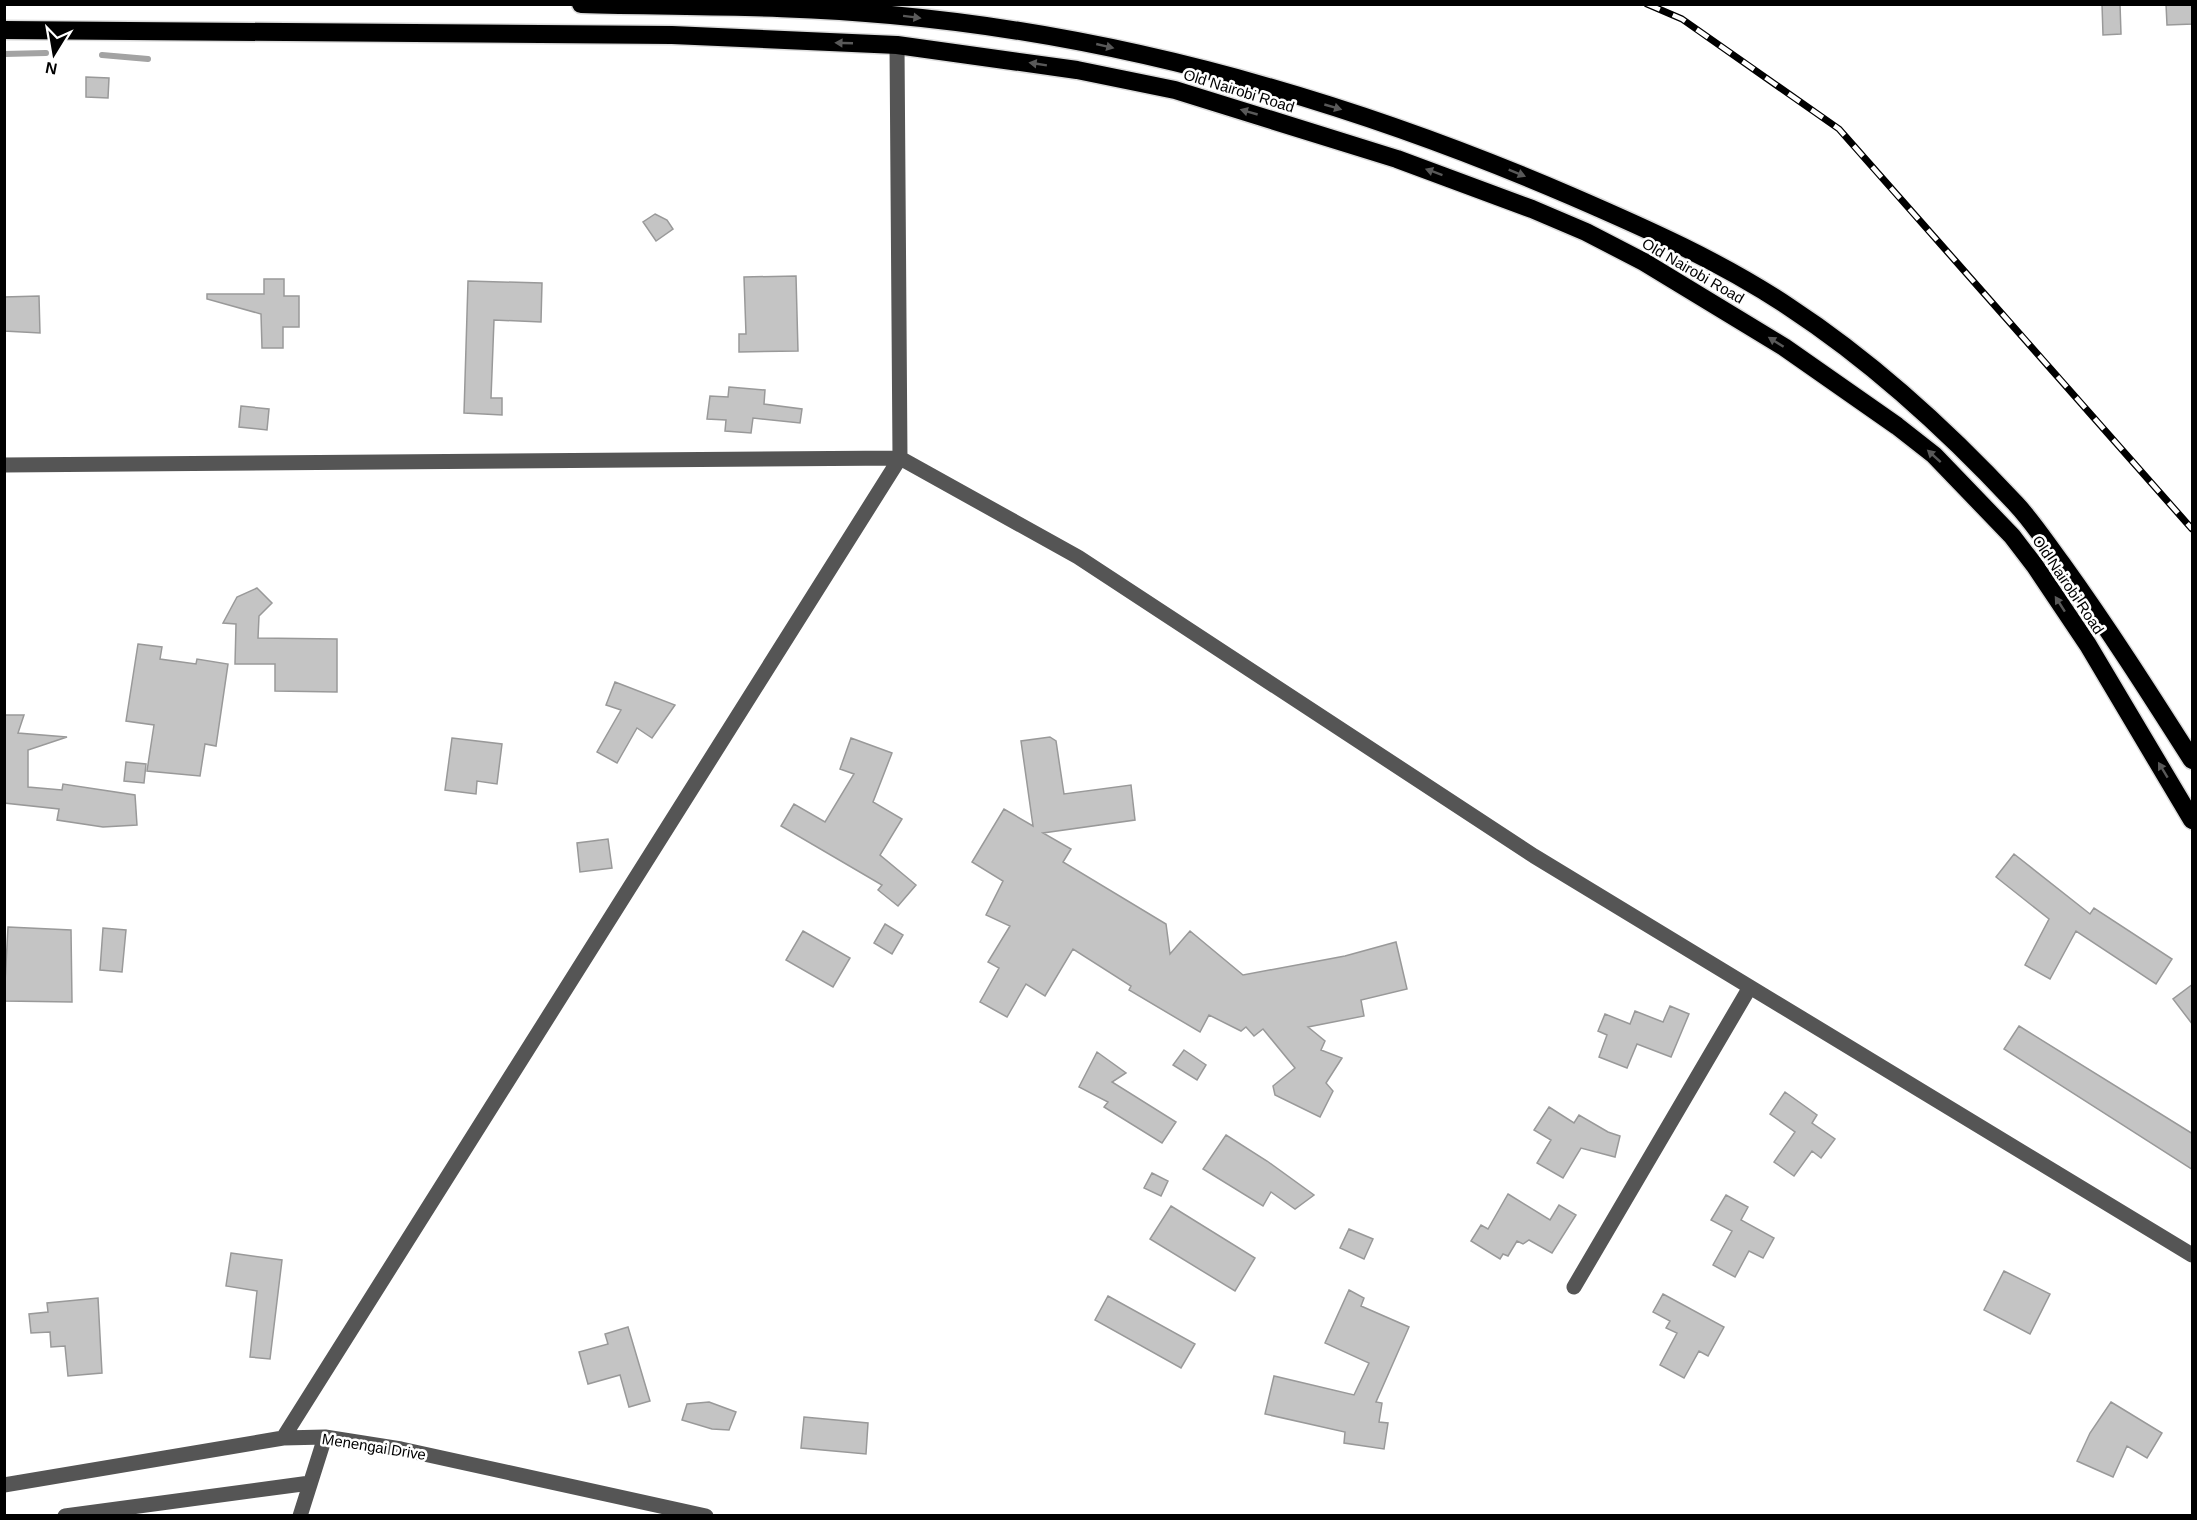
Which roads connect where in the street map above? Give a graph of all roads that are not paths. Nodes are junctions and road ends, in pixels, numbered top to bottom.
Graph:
1 (581, 4) edge
2 (4, 30) edge
3 (897, 45) junction
4 (900, 458) junction
5 (4, 465) edge
6 (2193, 760) edge
7 (2193, 820) edge
8 (1750, 987) junction
9 (2193, 1255) edge
10 (1574, 1287) dead end
11 (325, 1437) junction
12 (283, 1438) junction
13 (310, 1483) junction
14 (4, 1485) edge
15 (65, 1515) edge
16 (300, 1515) edge
17 (706, 1515) edge

1 -> 6 highway, Old Nairobi Road
3 -> 2 highway, Old Nairobi Road
3 - 4 street
7 -> 3 highway, Old Nairobi Road
4 - 5 street
4 - 8 street
4 - 12 street
8 - 9 street
8 - 10 street
11 - 12 street, Menengai Drive
11 - 13 street
11 - 17 street, Menengai Drive
12 - 14 street, Menengai Drive
13 - 15 street
13 - 16 street

